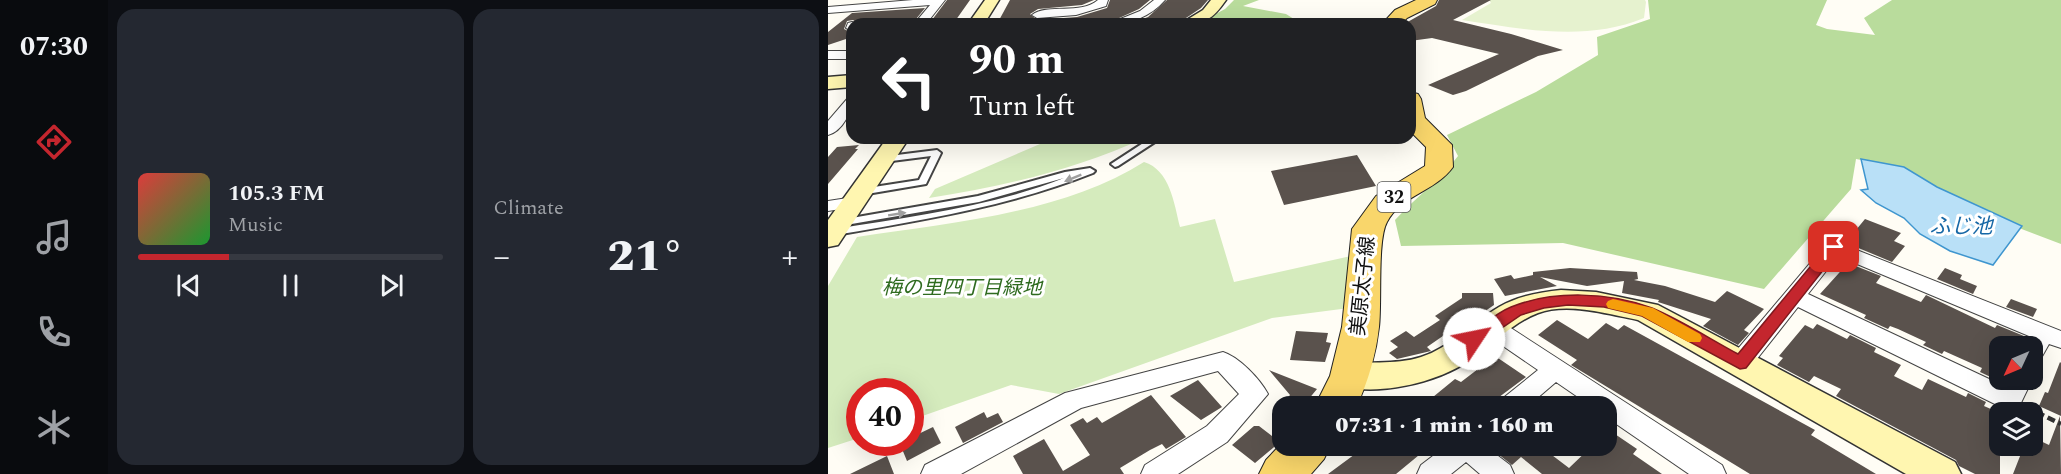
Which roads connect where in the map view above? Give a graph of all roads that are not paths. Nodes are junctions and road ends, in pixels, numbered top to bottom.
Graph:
1 (940, 0) edge
2 (992, 0) edge
3 (1044, 0) edge
4 (1103, 0) edge
5 (1160, 0) edge
6 (1219, 0) edge
7 (1428, 0) edge
8 (875, 3) edge
9 (828, 10) edge
10 (860, 18) edge
11 (925, 18) edge
12 (980, 18) edge
13 (1035, 18) edge
14 (1045, 18) edge
15 (1130, 18) edge
16 (1199, 18) edge
17 (1398, 18) edge
18 (828, 55) edge
19 (846, 55) edge
20 (846, 82) edge
21 (828, 83) edge
22 (846, 109) edge
23 (1416, 123) edge
24 (828, 130) edge
25 (894, 144) edge
26 (1147, 144) edge
27 (884, 159) junction
28 (1115, 164) dead end
29 (841, 216) edge
30 (1794, 297) junction
31 (1492, 327) junction
32 (2052, 336) edge
33 (1740, 363) junction
34 (1555, 369) junction
35 (1989, 379) edge
36 (1343, 391) edge
37 (1523, 396) edge
38 (1299, 456) edge
39 (1453, 456) edge
40 (1478, 456) edge
41 (935, 474) edge
42 (1155, 474) edge
43 (1282, 474) edge
44 (1431, 474) edge
45 (1500, 474) edge
46 (1712, 474) edge
47 (1941, 474) edge

1 - 8 street
1 - 11 street
2 - 12 street
3 - 13 street
4 - 14 street
5 - 15 street
6 - 16 street
7 - 17 main road
8 - 9 street
8 - 10 street
18 - 19 street
20 - 21 street
22 - 24 street
23 - 36 main road, 美原太子線 / 32
25 - 27 street
26 - 28 lane
27 - 29 street
27 - 29 lane
29 -> 29 lane
30 - 32 street
30 - 33 street
30 - 35 street
31 - 33 street
31 - 34 street
31 - 36 street
33 - 47 street
34 - 37 street
34 - 46 street
38 - 43 main road
39 - 44 street
40 - 45 street
41 - 42 street

